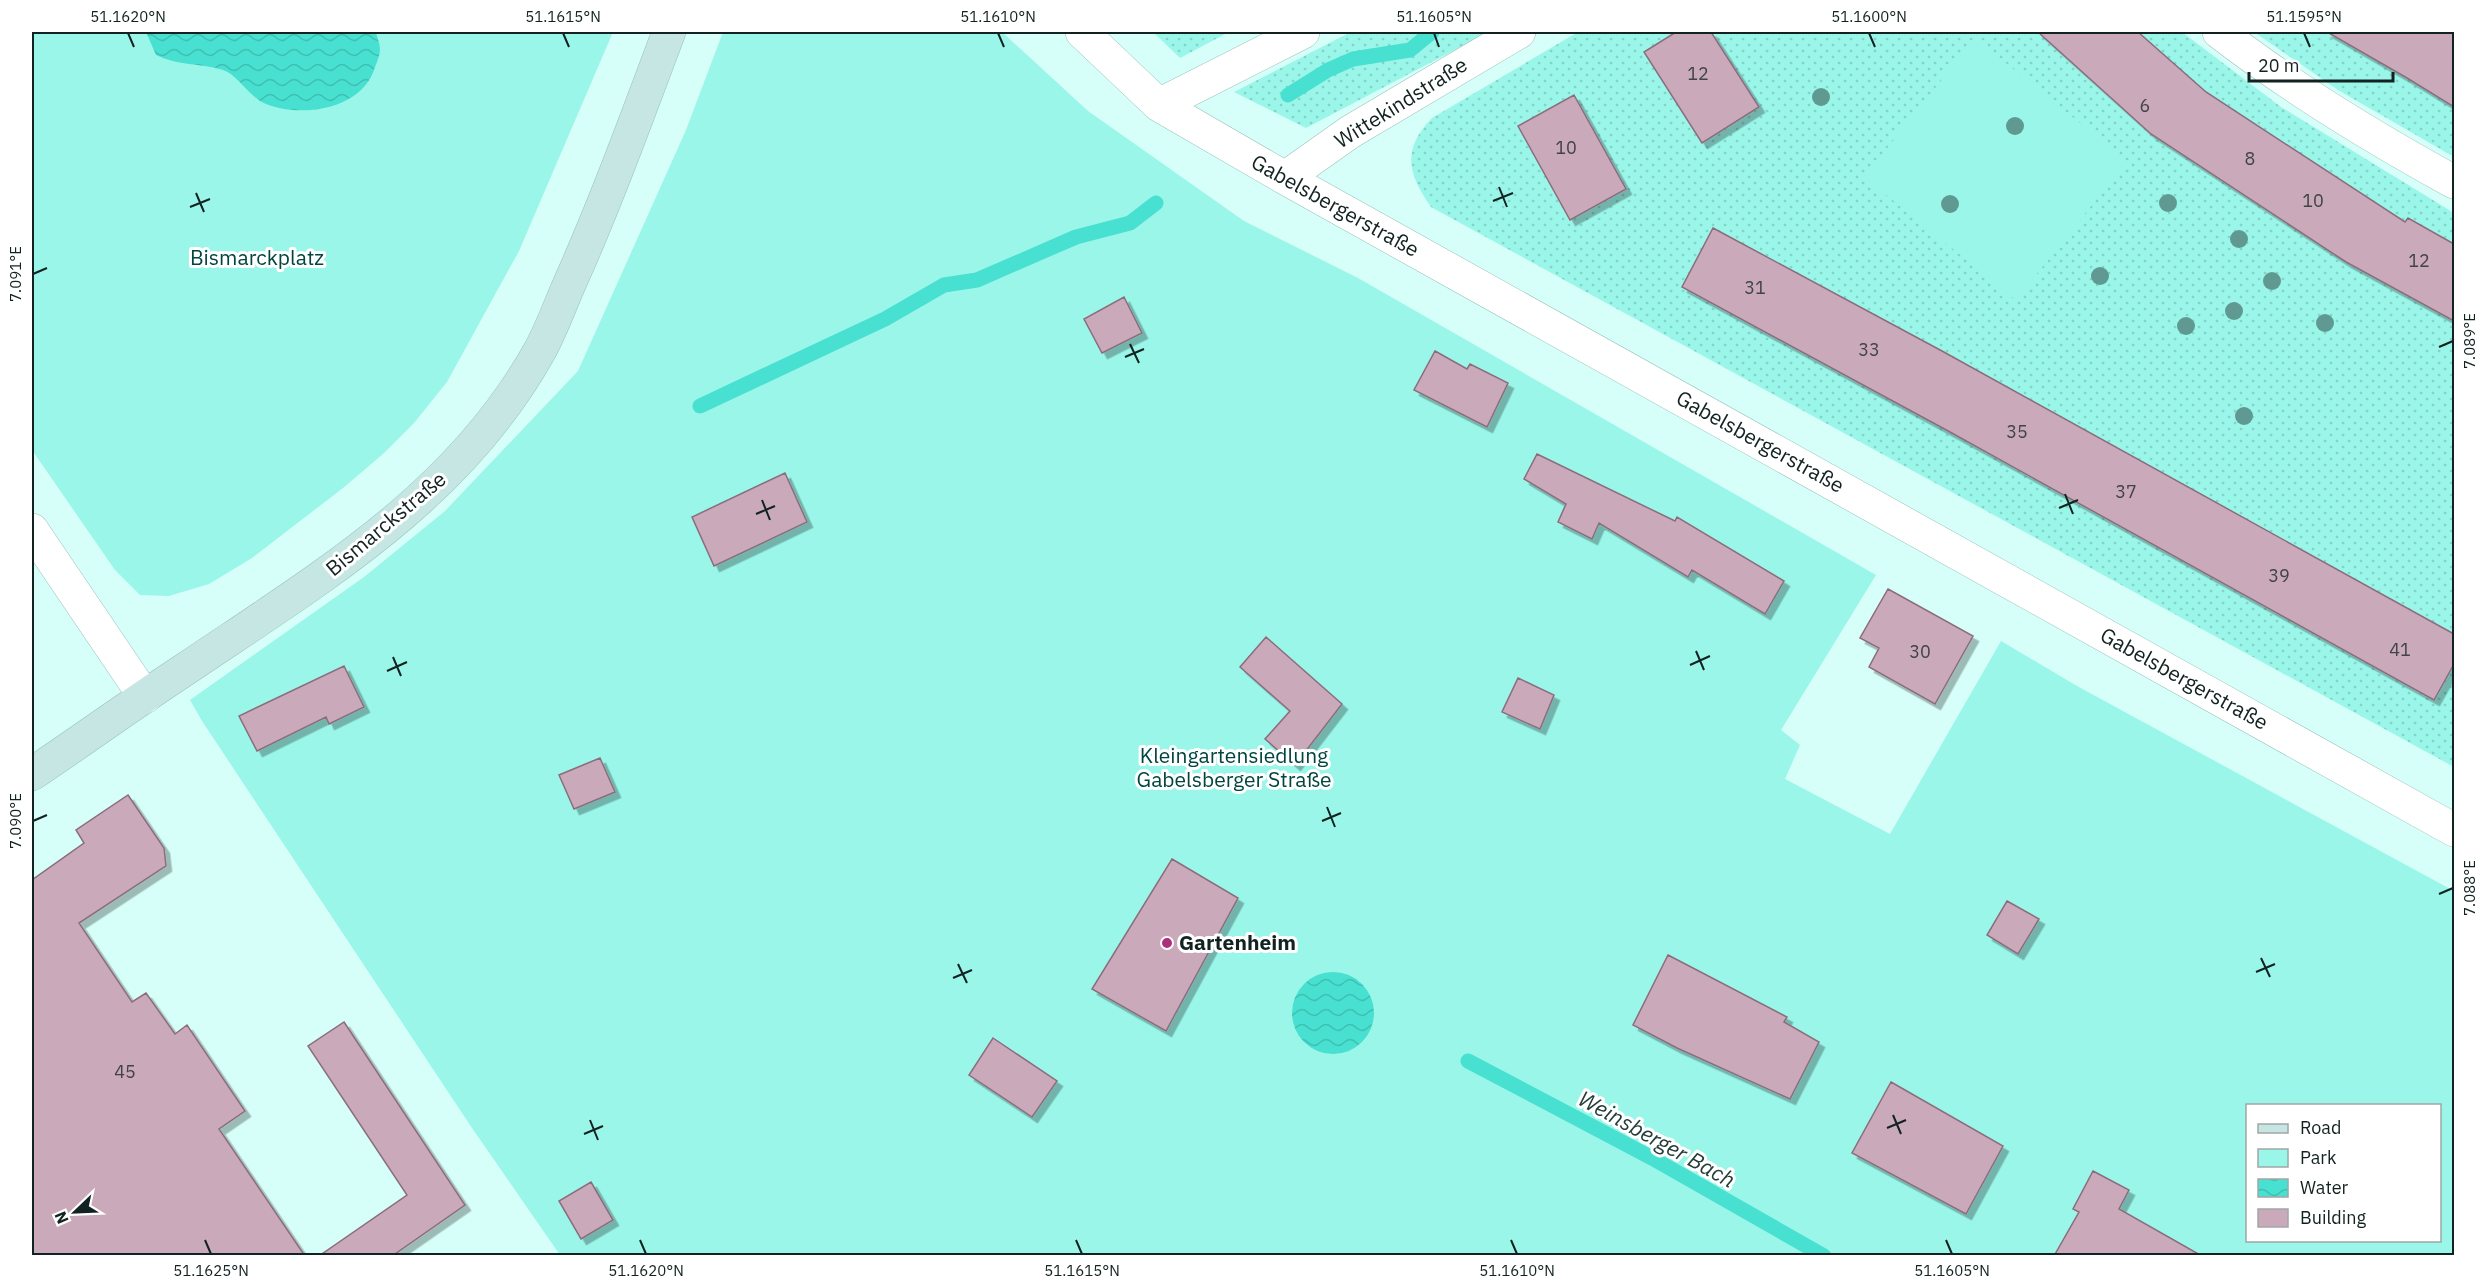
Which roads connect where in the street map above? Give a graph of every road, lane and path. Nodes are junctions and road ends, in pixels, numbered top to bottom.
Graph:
1 (669, 32) edge
2 (1082, 32) edge
3 (1303, 32) edge
4 (1519, 32) edge
5 (2219, 32) edge
6 (1159, 105) junction
7 (1286, 178) junction
8 (2454, 182) edge
9 (32, 530) edge
10 (145, 697) junction
11 (32, 774) edge
12 (2454, 830) edge

1 - 10 main road, Bismarckstraße
2 - 6 street, Gabelsbergerstraße
3 - 6 street
4 - 7 street, Wittekindstraße
5 - 8 street
6 - 7 street, Gabelsbergerstraße
7 - 12 street, Gabelsbergerstraße
9 - 10 street
10 - 11 main road, Bismarckstraße

